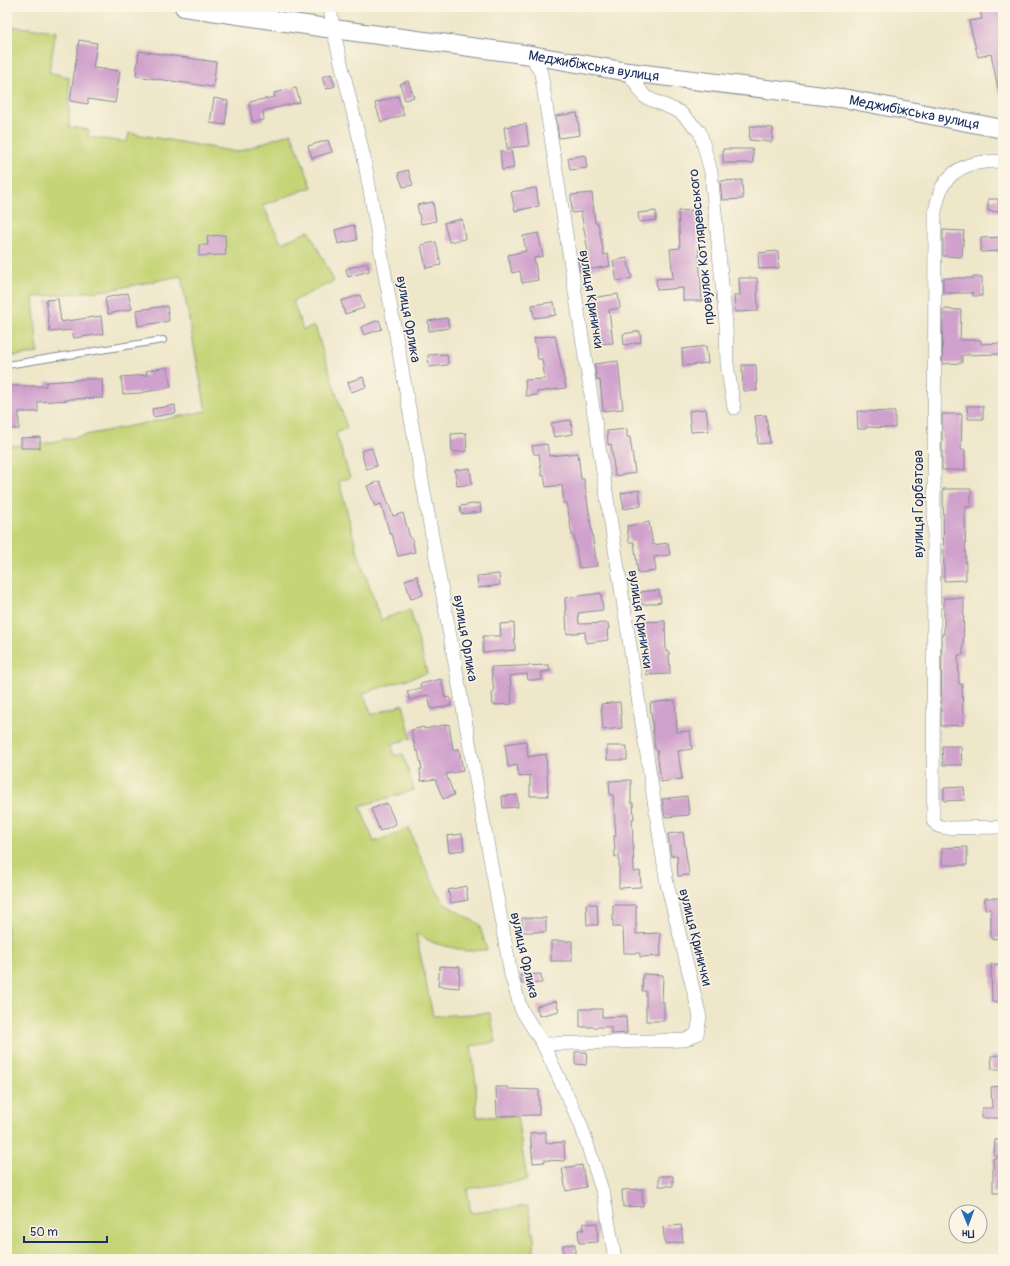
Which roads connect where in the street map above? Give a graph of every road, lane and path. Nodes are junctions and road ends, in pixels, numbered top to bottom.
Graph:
1 (184, 7) edge
2 (330, 7) edge
3 (333, 29) junction
4 (531, 55) junction
5 (628, 72) junction
6 (1003, 129) edge
7 (1003, 161) edge
8 (163, 340) dead end
9 (7, 365) edge
10 (734, 408) dead end
11 (1003, 827) edge
12 (543, 1044) junction
13 (615, 1259) edge

1 - 3 main road, Меджибіжська вулиця
2 - 3 street, вулиця Орлика
3 - 4 main road, Меджибіжська вулиця
3 - 12 street, вулиця Орлика
4 - 5 main road, Меджибіжська вулиця
4 - 12 street, вулиця Кринички
5 - 6 main road, Меджибіжська вулиця
5 - 10 street, провулок Котляревського
7 - 11 street, вулиця Горбатова
8 - 9 lane
12 - 13 street, вулиця Орлика

